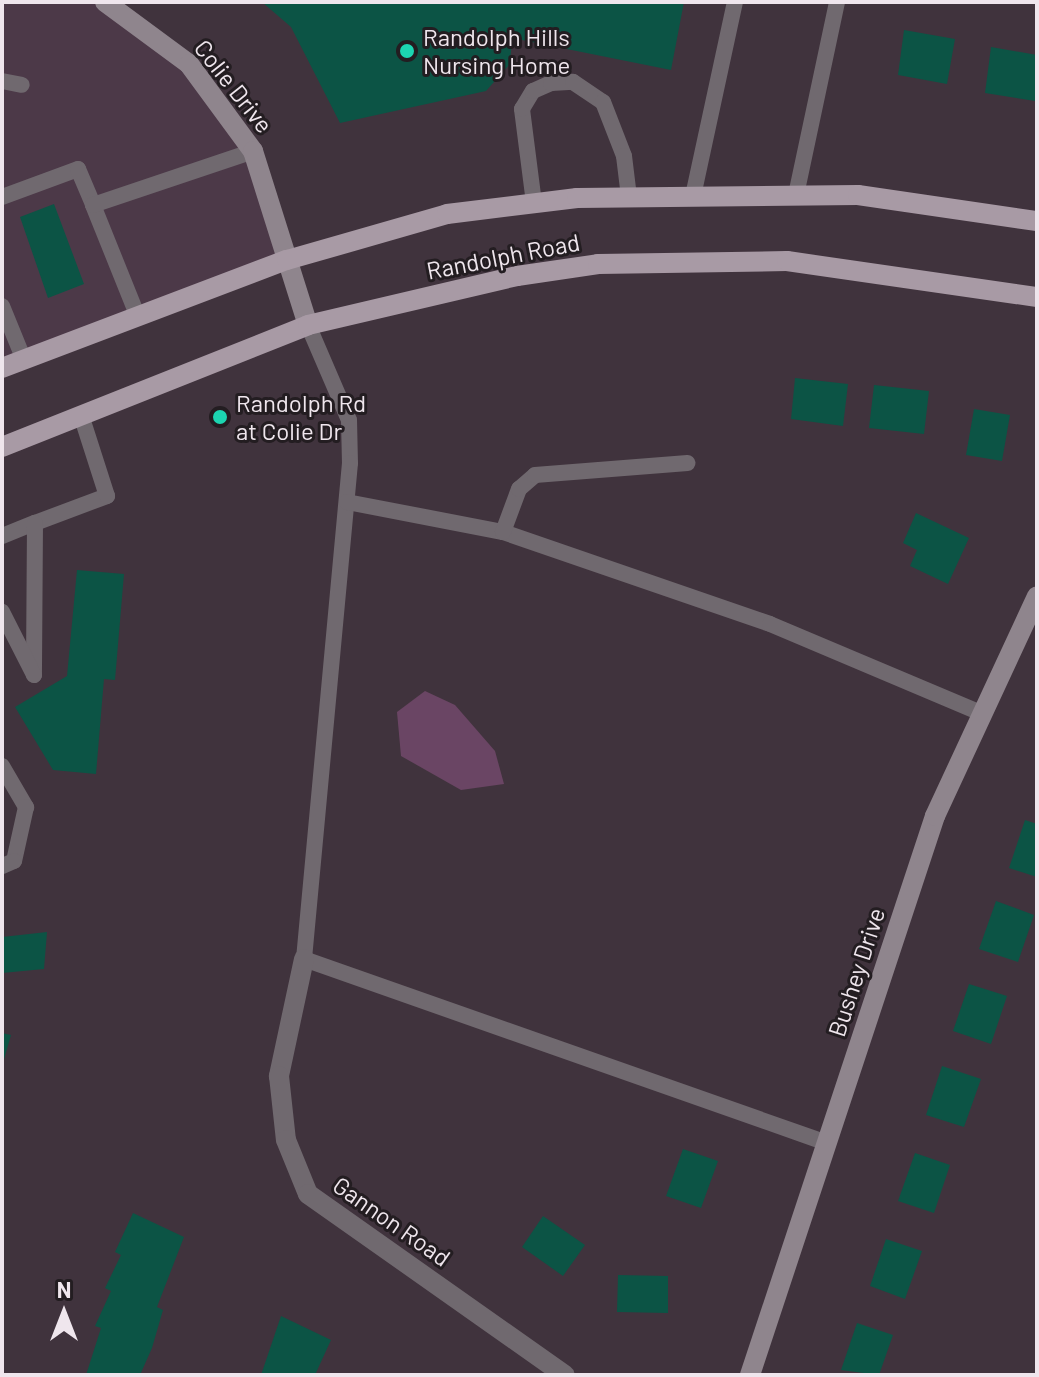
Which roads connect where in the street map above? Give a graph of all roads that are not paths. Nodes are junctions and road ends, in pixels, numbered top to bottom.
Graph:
1 (105, 2) edge
2 (735, 2) edge
3 (837, 2) edge
4 (2, 81) edge
5 (22, 85) dead end
6 (253, 151) junction
7 (796, 195) junction
8 (693, 196) junction
9 (2, 197) edge
10 (629, 197) junction
11 (534, 203) junction
12 (93, 205) junction
13 (1037, 221) edge
14 (287, 260) junction
15 (1037, 297) edge
16 (2, 306) edge
17 (138, 317) junction
18 (308, 325) junction
19 (24, 360) junction
20 (2, 368) edge
21 (81, 415) junction
22 (2, 447) edge
23 (688, 463) dead end
24 (347, 502) junction
25 (35, 523) junction
26 (503, 532) junction
27 (2, 536) edge
28 (1037, 596) edge
29 (2, 612) edge
30 (978, 712) junction
31 (2, 766) edge
32 (2, 866) edge
33 (304, 959) junction
34 (827, 1143) junction
35 (565, 1375) edge
36 (750, 1375) edge

1 - 6 street, Colie Drive
2 - 8 lane
3 - 7 lane
4 - 5 lane
6 - 12 lane
6 - 14 street, Colie Drive
7 - 8 main road, Randolph Road
7 - 13 main road, Randolph Road
8 - 10 main road, Randolph Road
9 - 12 lane
10 - 11 main road, Randolph Road
10 - 11 lane
11 - 14 main road, Randolph Road
12 - 17 lane
14 - 17 main road, Randolph Road
14 - 18 street, Colie Drive
15 - 18 main road, Randolph Road
16 - 19 lane
17 - 19 main road, Randolph Road
18 - 21 main road, Randolph Road
18 - 24 lane
19 - 20 main road, Randolph Road
21 - 22 main road, Randolph Road
21 - 25 lane
23 - 26 lane
24 - 26 lane
24 - 33 lane
25 - 27 lane
25 - 29 lane
26 - 30 lane
28 - 30 street, Bushey Drive
30 - 34 street, Bushey Drive
31 - 32 lane
33 - 34 lane
33 - 35 street, Gannon Road
34 - 36 street, Bushey Drive

